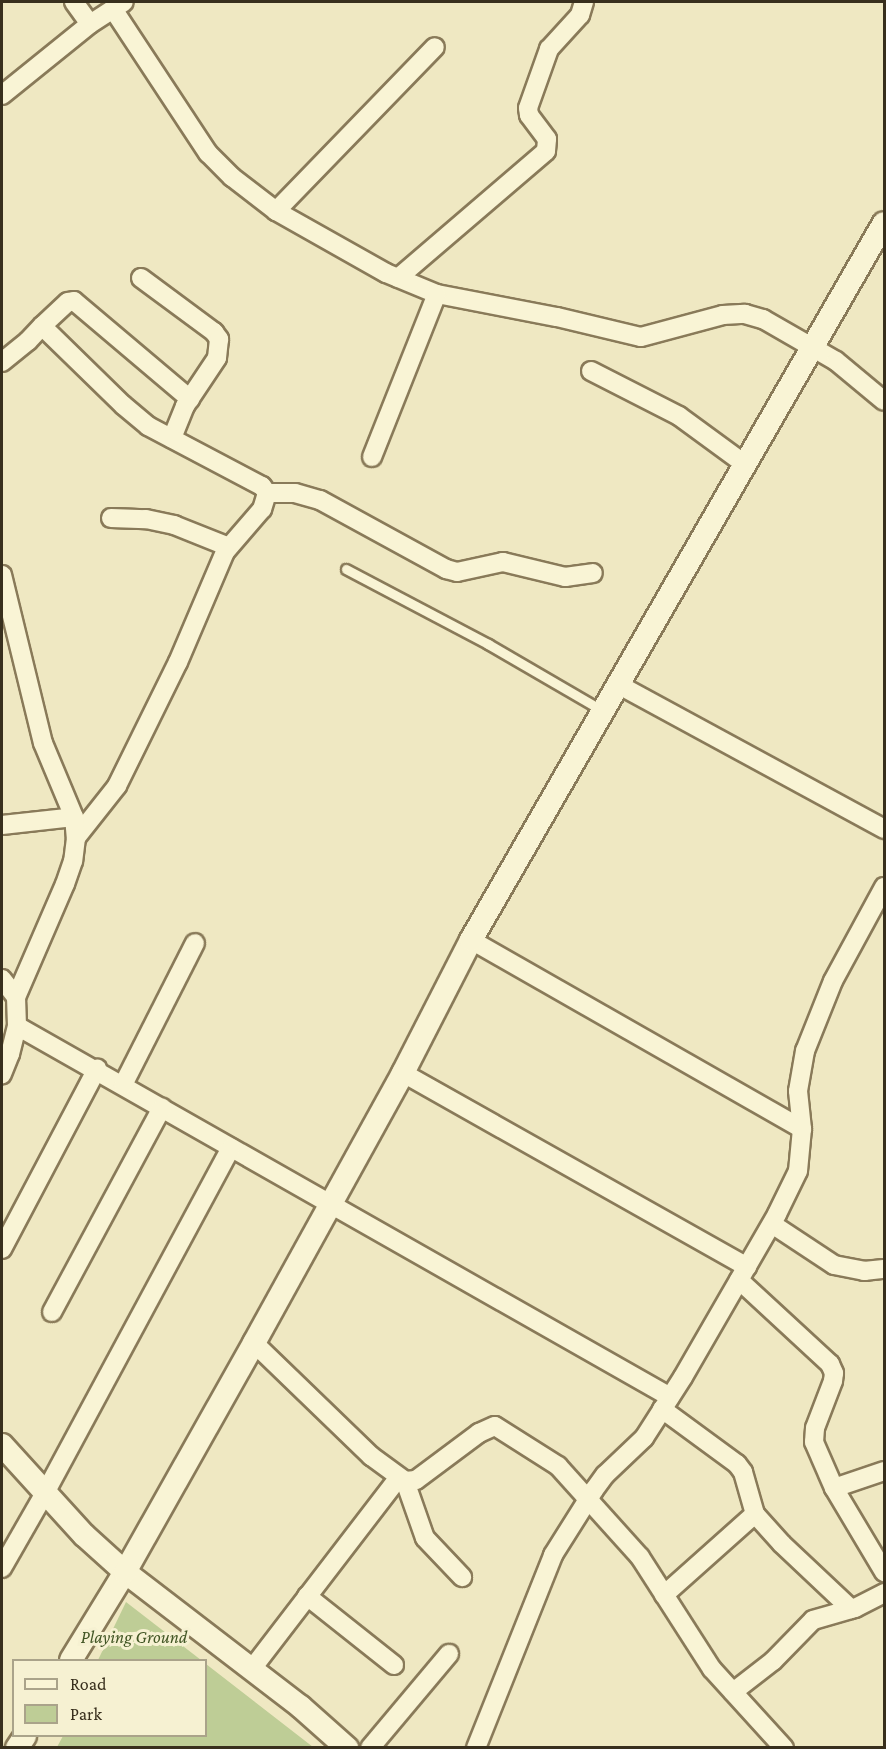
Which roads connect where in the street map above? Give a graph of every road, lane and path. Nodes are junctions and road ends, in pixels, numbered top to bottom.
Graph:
1 (74, 2) edge
2 (584, 2) edge
3 (119, 5) edge
4 (90, 24) junction
5 (435, 47) dead end
6 (2, 95) edge
7 (276, 211) junction
8 (883, 228) edge
9 (141, 278) dead end
10 (398, 278) junction
11 (437, 294) junction
12 (42, 326) junction
13 (813, 350) junction
14 (2, 362) edge
15 (591, 371) dead end
16 (190, 399) junction
17 (885, 401) edge
18 (172, 439) junction
19 (372, 457) dead end
20 (746, 465) junction
21 (267, 493) junction
22 (111, 518) dead end
23 (229, 547) junction
24 (346, 569) dead end
25 (593, 573) dead end
26 (2, 575) edge
27 (619, 685) junction
28 (603, 711) junction
29 (74, 817) junction
30 (2, 825) edge
31 (885, 829) edge
32 (76, 838) junction
33 (885, 887) edge
34 (471, 940) junction
35 (195, 943) dead end
36 (2, 979) edge
37 (16, 997) junction
38 (17, 1026) junction
39 (97, 1069) junction
40 (403, 1072) junction
41 (2, 1074) edge
42 (123, 1085) junction
43 (162, 1108) junction
44 (802, 1129) junction
45 (231, 1148) junction
46 (330, 1205) junction
47 (772, 1224) junction
48 (2, 1249) edge
49 (885, 1269) edge
50 (743, 1274) junction
51 (52, 1312) dead end
52 (255, 1343) junction
53 (666, 1403) junction
54 (2, 1445) edge
55 (885, 1471) edge
56 (402, 1479) junction
57 (834, 1488) junction
58 (45, 1493) junction
59 (588, 1498) junction
60 (755, 1514) junction
61 (2, 1568) edge
62 (125, 1572) junction
63 (885, 1572) edge
64 (462, 1577) dead end
65 (885, 1593) edge
66 (664, 1595) junction
67 (307, 1596) junction
68 (851, 1609) junction
69 (449, 1654) dead end
70 (72, 1659) edge
71 (394, 1665) dead end
72 (251, 1670) junction
73 (733, 1692) junction
74 (347, 1748) edge
75 (370, 1748) edge
76 (476, 1748) edge
77 (784, 1748) edge

1 - 4 street
2 - 10 street
3 - 4 street
3 - 7 street
4 - 6 street
5 - 7 street
7 - 10 street
8 - 13 street
9 - 16 street
10 - 11 street
11 - 13 street
11 - 19 street
12 - 14 street
12 - 16 street
12 - 18 street
13 - 17 street
13 - 20 street
15 - 20 street
16 - 18 street
18 - 21 street
20 - 27 street
21 - 23 street
21 - 25 street
22 - 23 street
23 - 32 street
24 - 28 lane
26 - 29 street
27 - 28 street
27 - 31 street
28 - 34 street
29 - 30 street
29 - 32 street
32 - 37 street
33 - 44 street
34 - 40 street
34 - 44 street
35 - 42 street
36 - 37 street
37 - 38 street
38 - 39 street
38 - 41 street
39 - 42 street
39 - 48 street
40 - 46 street
40 - 50 street
42 - 43 street
43 - 45 street
43 - 51 street
44 - 47 street
45 - 46 street
45 - 58 street
46 - 52 street
46 - 53 street
47 - 49 street
47 - 50 street
50 - 53 street
50 - 57 street
52 - 56 street
52 - 62 street
53 - 59 street
53 - 60 street
54 - 58 street
55 - 57 street
56 - 59 street
56 - 64 street
56 - 67 street
57 - 63 street
58 - 61 street
58 - 62 street
59 - 66 street
59 - 76 street
60 - 66 street
60 - 68 street
62 - 70 street
62 - 72 street
65 - 68 street
66 - 73 street
67 - 71 street
67 - 72 street
68 - 73 street
69 - 75 street
72 - 74 street
73 - 77 street

